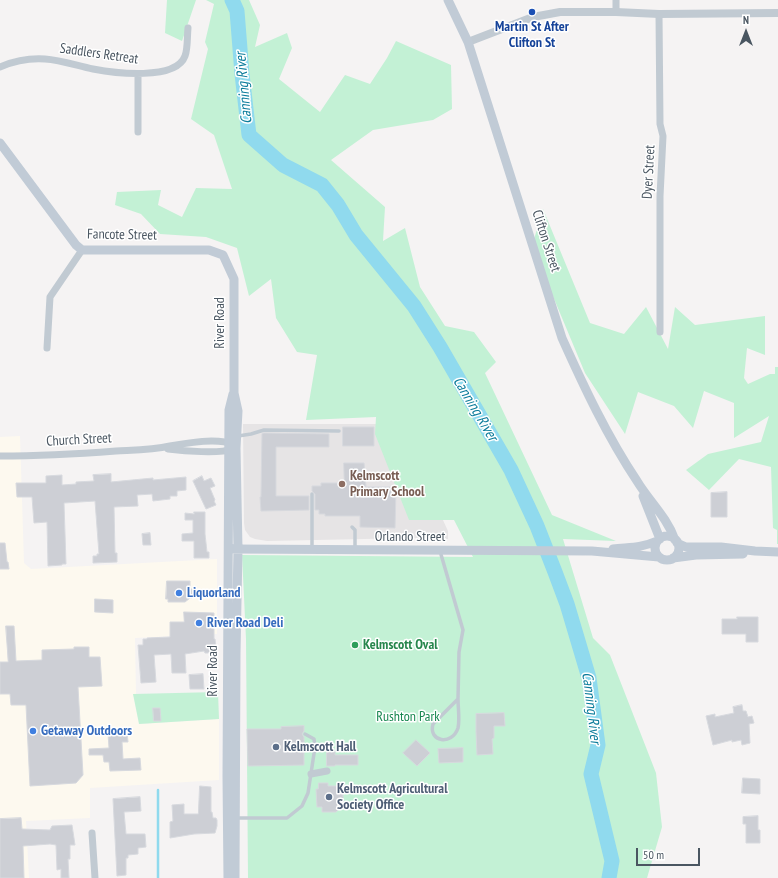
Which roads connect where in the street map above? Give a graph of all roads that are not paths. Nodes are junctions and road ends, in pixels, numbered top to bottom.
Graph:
1 (448, 0) edge
2 (616, 0) edge
3 (616, 12) junction
4 (778, 12) edge
5 (659, 14) junction
6 (188, 28) dead end
7 (468, 42) junction
8 (0, 66) edge
9 (138, 74) junction
10 (138, 132) dead end
11 (0, 143) edge
12 (82, 250) junction
13 (223, 255) joint
14 (660, 332) dead end
15 (47, 348) dead end
16 (234, 393) junction
17 (339, 431) dead end
18 (237, 436) junction
19 (231, 447) junction
20 (0, 456) edge
21 (637, 482) junction
22 (312, 494) dead end
23 (352, 527) dead end
24 (658, 540) junction
25 (676, 542) junction
26 (228, 549) junction
27 (238, 549) junction
28 (312, 550) junction
29 (355, 550) junction
30 (440, 551) junction
31 (592, 551) junction
32 (754, 551) junction
33 (778, 552) edge
34 (659, 557) junction
35 (673, 558) junction
36 (458, 699) junction
37 (305, 734) dead end
38 (327, 771) dead end
39 (311, 774) junction
40 (235, 818) junction
41 (92, 833) dead end
42 (95, 878) edge
43 (228, 878) edge
44 (235, 878) edge

1 - 7 main road, Clifton Street
2 - 3 street
3 - 5 street
3 - 7 street
4 - 5 street
5 - 14 street, Dyer Street
6 - 9 street, Saddlers Retreat
7 - 21 main road, Clifton Street
8 - 9 street, Saddlers Retreat
9 - 10 street
11 - 12 main road, Fancote Street
12 - 13 main road, Fancote Street
12 - 15 street
13 - 16 main road, River Road
16 - 18 main road, River Road
16 - 19 main road, River Road
17 - 18 lane
18 - 19 main road, River Road
19 - 20 street, Church Street
19 - 26 main road, River Road
19 - 27 main road, River Road
21 - 24 main road, Clifton Street
21 - 25 main road, Clifton Street
22 - 28 lane
23 - 29 lane
24 - 25 main road
24 - 31 main road, Orlando Street
24 - 34 main road
25 - 32 main road
25 - 35 main road
26 - 27 main road, Orlando Street
26 - 43 main road, River Road
27 - 28 main road, Orlando Street
27 - 40 main road, River Road
28 - 29 main road, Orlando Street
29 - 30 main road, Orlando Street
30 - 31 main road, Orlando Street
30 - 36 lane
31 - 34 main road, Orlando Street
32 - 33 main road
32 - 35 main road
34 - 35 main road
36 - 36 lane
37 - 39 lane
38 - 39 street
39 - 40 lane
40 - 44 main road, River Road
41 - 42 street

